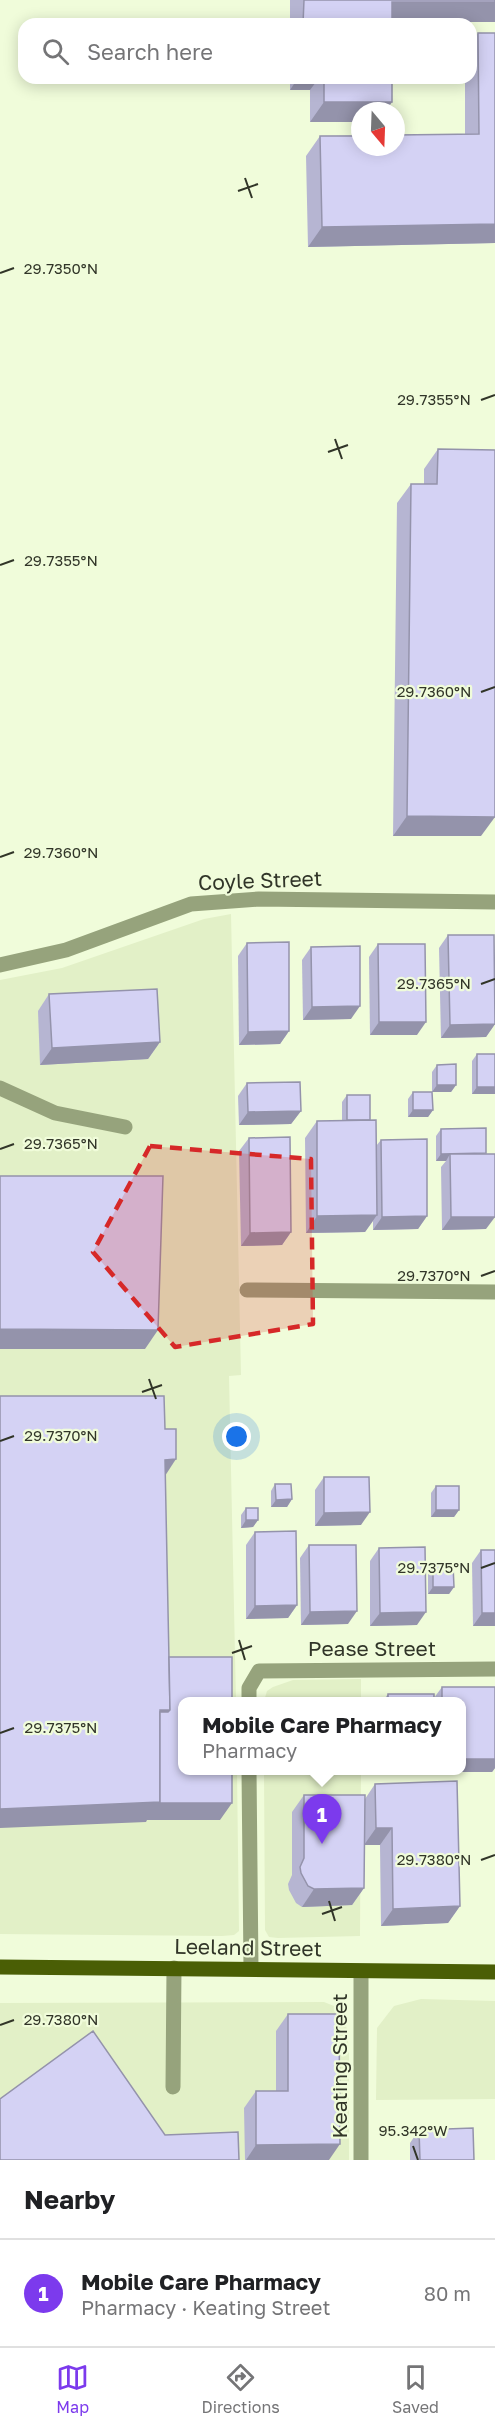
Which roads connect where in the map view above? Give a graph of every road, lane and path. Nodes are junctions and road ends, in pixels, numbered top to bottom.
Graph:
1 (495, 902) edge
2 (0, 965) edge
3 (0, 1088) edge
4 (125, 1127) dead end
5 (246, 1290) dead end
6 (495, 1292) edge
7 (495, 1669) edge
8 (249, 1697) edge
9 (249, 1775) edge
10 (0, 1967) edge
11 (174, 1968) junction
12 (251, 1968) junction
13 (361, 1972) junction
14 (495, 1972) edge
15 (173, 2087) dead end
16 (361, 2160) edge

1 - 2 street, Coyle Street
3 - 4 street
5 - 6 street
7 - 8 street, Pease Street
9 - 12 street
10 - 11 main road, Leeland Street
11 - 12 main road, Leeland Street
11 - 15 street
12 - 13 main road, Leeland Street
13 - 14 main road, Leeland Street
13 - 16 street, Keating Street

